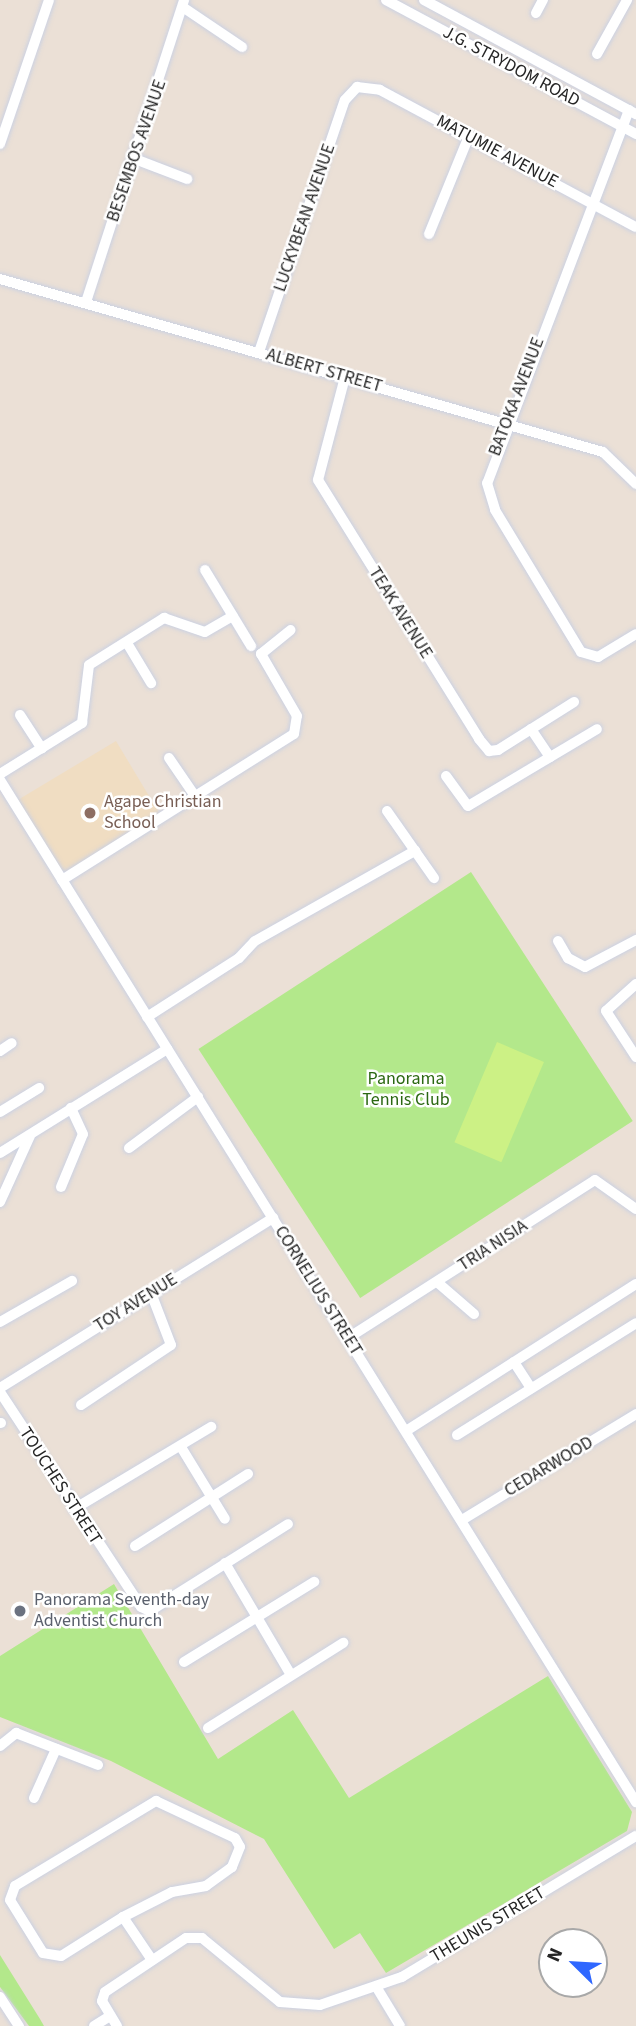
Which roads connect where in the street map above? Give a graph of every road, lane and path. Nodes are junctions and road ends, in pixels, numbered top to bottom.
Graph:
1 (48, 0) edge
2 (386, 0) edge
3 (424, 0) edge
4 (543, 0) edge
5 (627, 0) edge
6 (184, 4) edge
7 (536, 13) dead end
8 (242, 47) dead end
9 (597, 54) dead end
10 (356, 87) joint
11 (632, 112) edge
12 (622, 126) junction
13 (636, 134) edge
14 (469, 136) junction
15 (0, 144) edge
16 (135, 159) junction
17 (187, 179) dead end
18 (592, 204) junction
19 (636, 227) edge
20 (429, 234) dead end
21 (0, 279) edge
22 (86, 302) junction
23 (259, 352) junction
24 (345, 377) junction
25 (507, 424) junction
26 (636, 484) edge
27 (205, 570) dead end
28 (233, 616) junction
29 (291, 630) dead end
30 (636, 634) edge
31 (127, 643) junction
32 (251, 646) dead end
33 (151, 683) dead end
34 (574, 702) dead end
35 (20, 715) dead end
36 (531, 729) junction
37 (597, 729) dead end
38 (42, 749) junction
39 (550, 757) junction
40 (169, 758) dead end
41 (0, 774) edge
42 (446, 776) dead end
43 (0, 780) edge
44 (195, 796) junction
45 (387, 811) dead end
46 (415, 851) junction
47 (434, 877) dead end
48 (62, 880) junction
49 (636, 940) edge
50 (558, 941) dead end
51 (636, 984) edge
52 (147, 1017) junction
53 (12, 1043) dead end
54 (167, 1049) junction
55 (0, 1051) edge
56 (636, 1057) edge
57 (39, 1088) dead end
58 (198, 1097) junction
59 (71, 1108) junction
60 (0, 1112) edge
61 (30, 1135) junction
62 (129, 1149) dead end
63 (0, 1153) edge
64 (61, 1187) dead end
65 (0, 1202) edge
66 (636, 1209) edge
67 (273, 1218) junction
68 (72, 1281) dead end
69 (437, 1282) junction
70 (636, 1284) edge
71 (151, 1293) junction
72 (474, 1314) dead end
73 (0, 1322) edge
74 (636, 1323) edge
75 (348, 1338) junction
76 (514, 1362) junction
77 (531, 1388) junction
78 (0, 1390) edge
79 (80, 1405) dead end
80 (636, 1414) edge
81 (211, 1427) dead end
82 (405, 1430) junction
83 (457, 1435) dead end
84 (181, 1447) junction
85 (248, 1475) dead end
86 (212, 1497) junction
87 (74, 1509) junction
88 (225, 1519) dead end
89 (461, 1520) junction
90 (288, 1524) dead end
91 (135, 1546) dead end
92 (225, 1563) junction
93 (314, 1581) dead end
94 (256, 1617) junction
95 (343, 1643) dead end
96 (184, 1662) dead end
97 (291, 1675) junction
98 (208, 1728) dead end
99 (0, 1746) edge
100 (56, 1749) junction
101 (98, 1765) dead end
102 (34, 1798) dead end
103 (636, 1802) edge
104 (636, 1836) edge
105 (123, 1917) junction
106 (152, 1961) junction
107 (377, 1988) junction
108 (0, 1997) edge
109 (110, 2016) junction
110 (19, 2026) edge
111 (94, 2026) edge
112 (117, 2026) edge
113 (400, 2026) edge

1 - 15 street
2 - 12 street, J.G. STRYDOM ROAD
3 - 11 street, J.G. STRYDOM ROAD
4 - 7 street
5 - 9 street
6 - 8 street
6 - 16 street, BESEMBOS AVENUE
10 - 14 street, MATUMIE AVENUE
10 - 23 street, LUCKYBEAN AVENUE
11 - 12 street, BATOKA AVENUE
12 - 13 street, J.G. STRYDOM ROAD
12 - 18 street, BATOKA AVENUE
14 - 18 street, MATUMIE AVENUE
14 - 20 street
16 - 17 street
16 - 22 street, BESEMBOS AVENUE
18 - 19 street, MATUMIE AVENUE
18 - 25 street, BATOKA AVENUE
21 - 22 street, ALBERT STREET
22 - 23 street, ALBERT STREET
23 - 24 street, ALBERT STREET
24 - 25 street, ALBERT STREET
24 - 36 street, TEAK AVENUE
25 - 26 street, ALBERT STREET
25 - 30 street, BATOKA AVENUE
27 - 28 street
28 - 31 street
28 - 32 street
29 - 44 street
31 - 33 street
31 - 38 street
34 - 36 street, TEAK AVENUE
35 - 38 street
36 - 39 street
37 - 39 street
38 - 41 street
39 - 42 street
40 - 44 street
43 - 48 street, CORNELIUS STREET
44 - 48 street
45 - 46 street
46 - 47 street
46 - 52 street
48 - 52 street, CORNELIUS STREET
49 - 50 street
51 - 56 street
52 - 54 street, CORNELIUS STREET
53 - 55 street
54 - 58 street, CORNELIUS STREET
54 - 59 street
57 - 60 street
58 - 62 street
58 - 67 street, CORNELIUS STREET
59 - 61 street
59 - 64 street
61 - 63 street
61 - 65 street
66 - 69 street, TRIA NISIA
67 - 71 street, TOY AVENUE
67 - 75 street, CORNELIUS STREET
68 - 73 street
69 - 72 street
69 - 75 street, TRIA NISIA
70 - 76 street
71 - 78 street, TOY AVENUE
71 - 79 street
74 - 77 street
75 - 82 street, CORNELIUS STREET
76 - 77 street
76 - 82 street
77 - 83 street
78 - 87 street, TOUCHES STREET
80 - 89 street, CEDARWOOD
81 - 84 street
82 - 89 street, CORNELIUS STREET
84 - 86 street
84 - 87 street
85 - 86 street
86 - 88 street
86 - 91 street
87 - 92 street, TOUCHES STREET
89 - 103 street, CORNELIUS STREET
90 - 92 street
92 - 94 street
93 - 94 street
94 - 96 street
94 - 97 street
95 - 97 street
97 - 98 street
99 - 100 street
100 - 101 street
100 - 102 street
104 - 107 street, THEUNIS STREET
105 - 105 street
105 - 106 street
106 - 107 street, THEUNIS STREET
106 - 109 street
107 - 113 street
108 - 110 street
109 - 111 street
109 - 112 street

